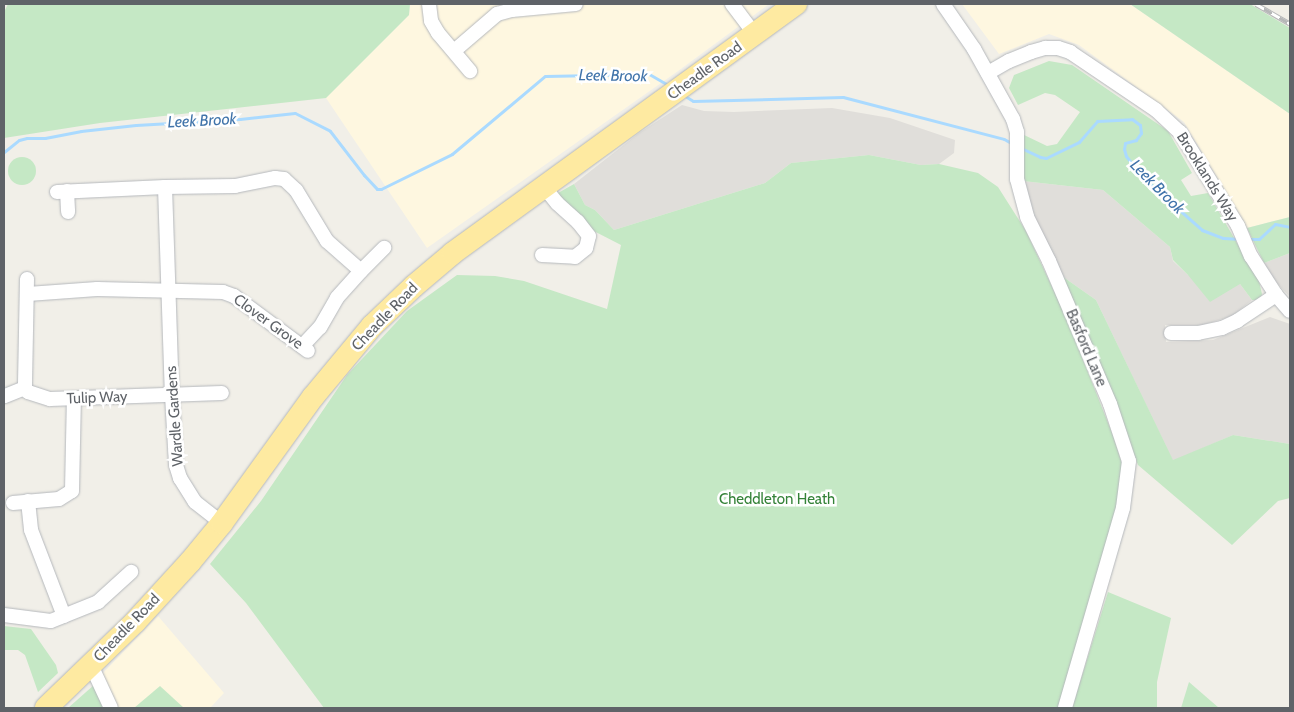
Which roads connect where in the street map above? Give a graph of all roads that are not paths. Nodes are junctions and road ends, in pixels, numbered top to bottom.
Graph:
1 (429, 4) edge
2 (576, 4) edge
3 (732, 4) edge
4 (796, 4) edge
5 (943, 4) edge
6 (755, 34) junction
7 (454, 51) junction
8 (470, 71) dead end
9 (988, 73) junction
10 (165, 187) junction
11 (544, 187) junction
12 (68, 212) dead end
13 (384, 248) dead end
14 (542, 255) dead end
15 (361, 270) junction
16 (27, 279) dead end
17 (168, 292) junction
18 (28, 294) junction
19 (1276, 295) junction
20 (1290, 310) edge
21 (1171, 333) dead end
22 (24, 388) junction
23 (222, 393) dead end
24 (172, 395) junction
25 (5, 396) dead end
26 (74, 399) junction
27 (28, 502) junction
28 (13, 503) dead end
29 (222, 523) junction
30 (132, 572) dead end
31 (4, 615) edge
32 (64, 616) junction
33 (91, 665) junction
34 (46, 708) edge
35 (111, 708) edge
36 (1065, 708) edge

1 - 7 street
2 - 7 street
3 - 6 street
4 - 6 highway, Cheadle Road
5 - 9 street, Basford Lane
6 - 11 highway, Cheadle Road
7 - 8 street
9 - 19 street, Brooklands Way
9 - 36 street, Basford Lane
10 - 12 street
10 - 15 street
10 - 17 street, Wardle Gardens
11 - 14 street
11 - 29 highway, Cheadle Road
13 - 15 street
15 - 17 street, Clover Grove
16 - 18 street
17 - 18 street
17 - 24 street, Wardle Gardens
18 - 22 street
19 - 20 street, Brooklands Way
19 - 21 street
22 - 25 street
22 - 26 street, Tulip Way
23 - 24 street
24 - 26 street, Tulip Way
24 - 29 street, Wardle Gardens
26 - 27 street
27 - 28 street
27 - 32 street
29 - 33 highway, Cheadle Road
30 - 32 street
31 - 32 street
33 - 34 highway, Cheadle Road
33 - 35 street

